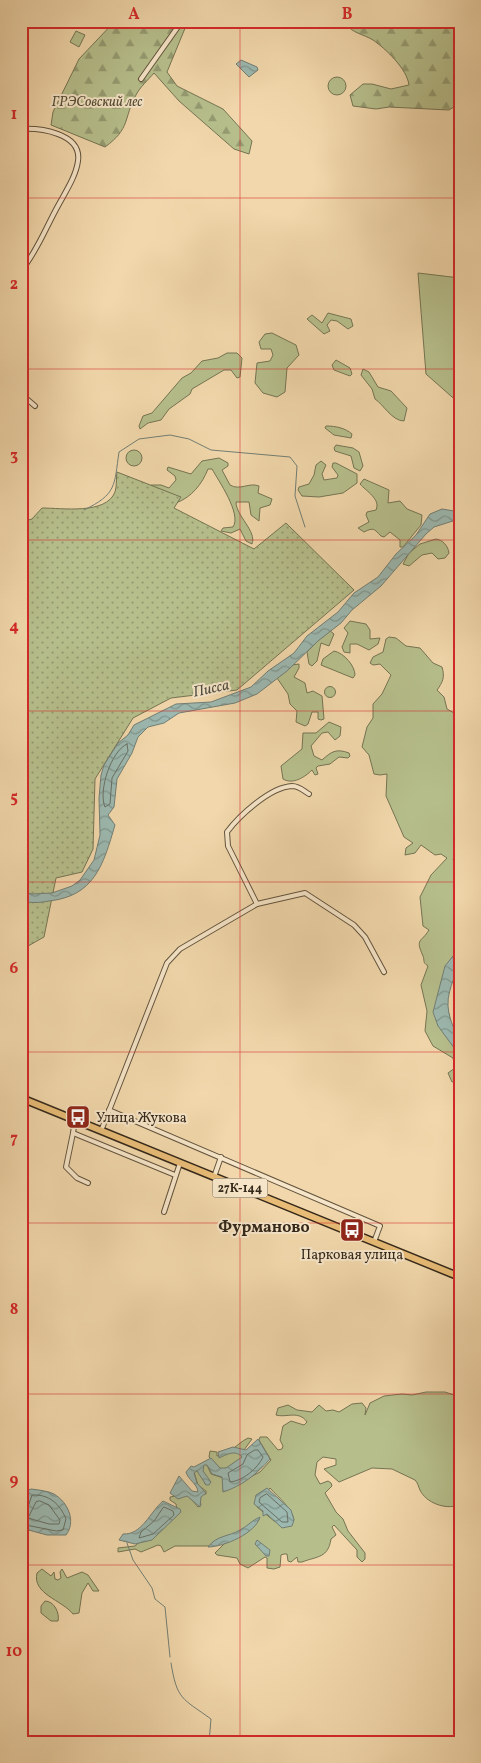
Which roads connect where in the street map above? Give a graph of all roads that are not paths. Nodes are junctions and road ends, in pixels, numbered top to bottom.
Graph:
1 (182, 21) edge
2 (142, 79) dead end
3 (21, 129) edge
4 (21, 270) edge
5 (21, 394) edge
6 (35, 406) dead end
7 (309, 794) dead end
8 (256, 904) junction
9 (384, 972) dead end
10 (21, 1098) edge
11 (109, 1110) junction
12 (75, 1120) junction
13 (101, 1130) junction
14 (73, 1133) junction
15 (221, 1157) junction
16 (180, 1163) junction
17 (175, 1175) junction
18 (214, 1177) junction
19 (88, 1183) dead end
20 (164, 1212) dead end
21 (374, 1242) junction
22 (460, 1277) edge

1 - 2 street
3 - 4 street
5 - 6 street
7 - 8 street
8 - 9 street
8 - 11 street
10 - 12 main road, 27К-144
11 - 13 street
11 - 15 street
12 - 13 main road, 27К-144
12 - 14 street
13 - 16 main road, 27К-144
14 - 17 street
14 - 19 street
15 - 18 street
15 - 21 street
16 - 17 street
16 - 18 main road, 27К-144
17 - 20 street
18 - 21 main road, 27К-144
21 - 22 main road, 27К-144

